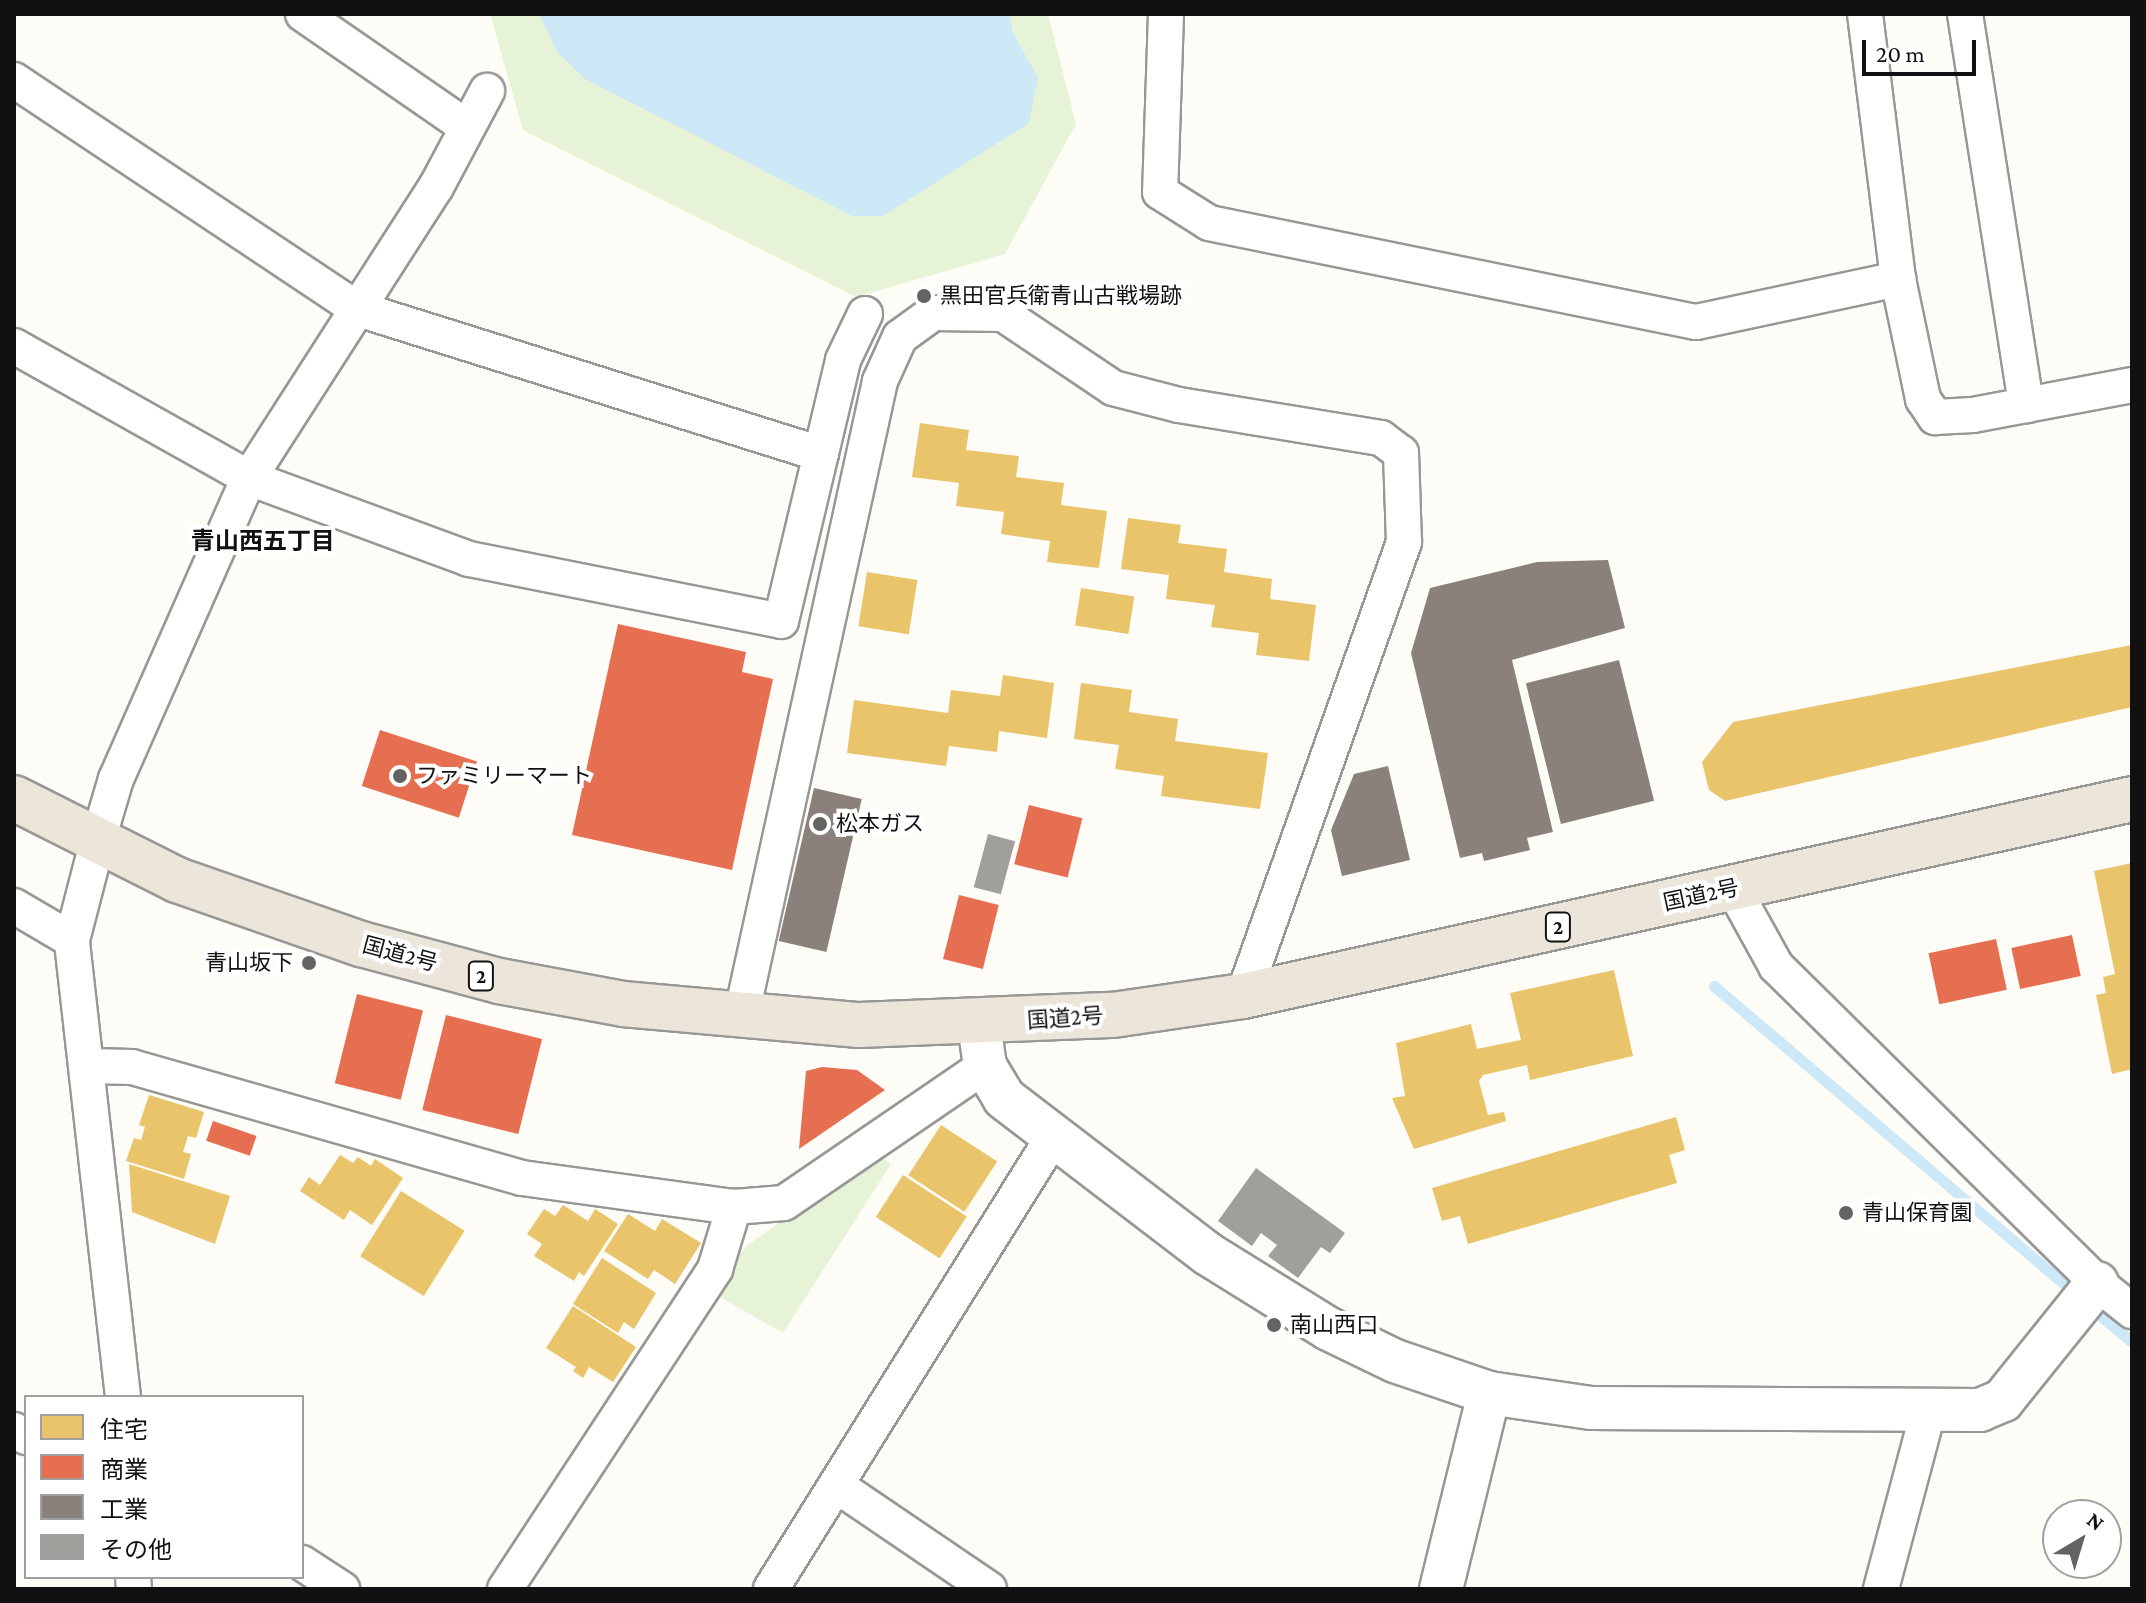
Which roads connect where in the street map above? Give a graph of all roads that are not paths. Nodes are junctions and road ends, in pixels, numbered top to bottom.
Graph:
1 (303, 14) edge
2 (1166, 14) edge
3 (1865, 14) edge
4 (1965, 14) edge
5 (14, 80) edge
6 (487, 91) dead end
7 (467, 127) junction
8 (1898, 279) junction
9 (358, 309) junction
10 (865, 314) dead end
11 (14, 346) edge
12 (2132, 385) edge
13 (2026, 405) junction
14 (821, 454) junction
15 (249, 478) junction
16 (14, 798) edge
17 (2132, 799) edge
18 (97, 843) junction
19 (1733, 888) junction
20 (14, 906) edge
21 (72, 940) junction
22 (1243, 996) junction
23 (741, 1017) junction
24 (979, 1024) junction
25 (89, 1066) junction
26 (985, 1066) junction
27 (1052, 1139) junction
28 (734, 1207) junction
29 (2097, 1283) junction
30 (2132, 1311) edge
31 (1489, 1393) junction
32 (123, 1395) edge
33 (1929, 1408) junction
34 (836, 1485) junction
35 (304, 1564) edge
36 (342, 1589) edge
37 (505, 1589) edge
38 (771, 1589) edge
39 (989, 1589) edge
40 (1441, 1589) edge
41 (1881, 1589) edge

1 - 7 street
2 - 8 street
3 - 8 street
4 - 13 street
5 - 9 street
6 - 7 street
7 - 9 street
8 - 13 street
9 - 14 street
9 - 15 street
10 - 14 street
11 - 15 street
12 - 13 street
14 - 15 street
15 - 18 street
16 - 18 highway, 国道2号 / 2
17 - 19 highway, 国道2号 / 2
18 - 21 street
18 - 23 highway, 国道2号 / 2
19 - 22 highway, 国道2号 / 2
19 - 29 street
20 - 21 street
21 - 25 street
22 - 23 street
22 - 24 highway, 国道2号 / 2
23 - 24 highway, 国道2号 / 2
24 - 26 street
25 - 28 street
25 - 32 street
26 - 27 street
26 - 28 street
27 - 31 street
27 - 34 street
28 - 37 street
29 - 30 street
29 - 33 street
31 - 33 street
31 - 40 street
33 - 41 street
34 - 38 street
34 - 39 street
35 - 36 street

